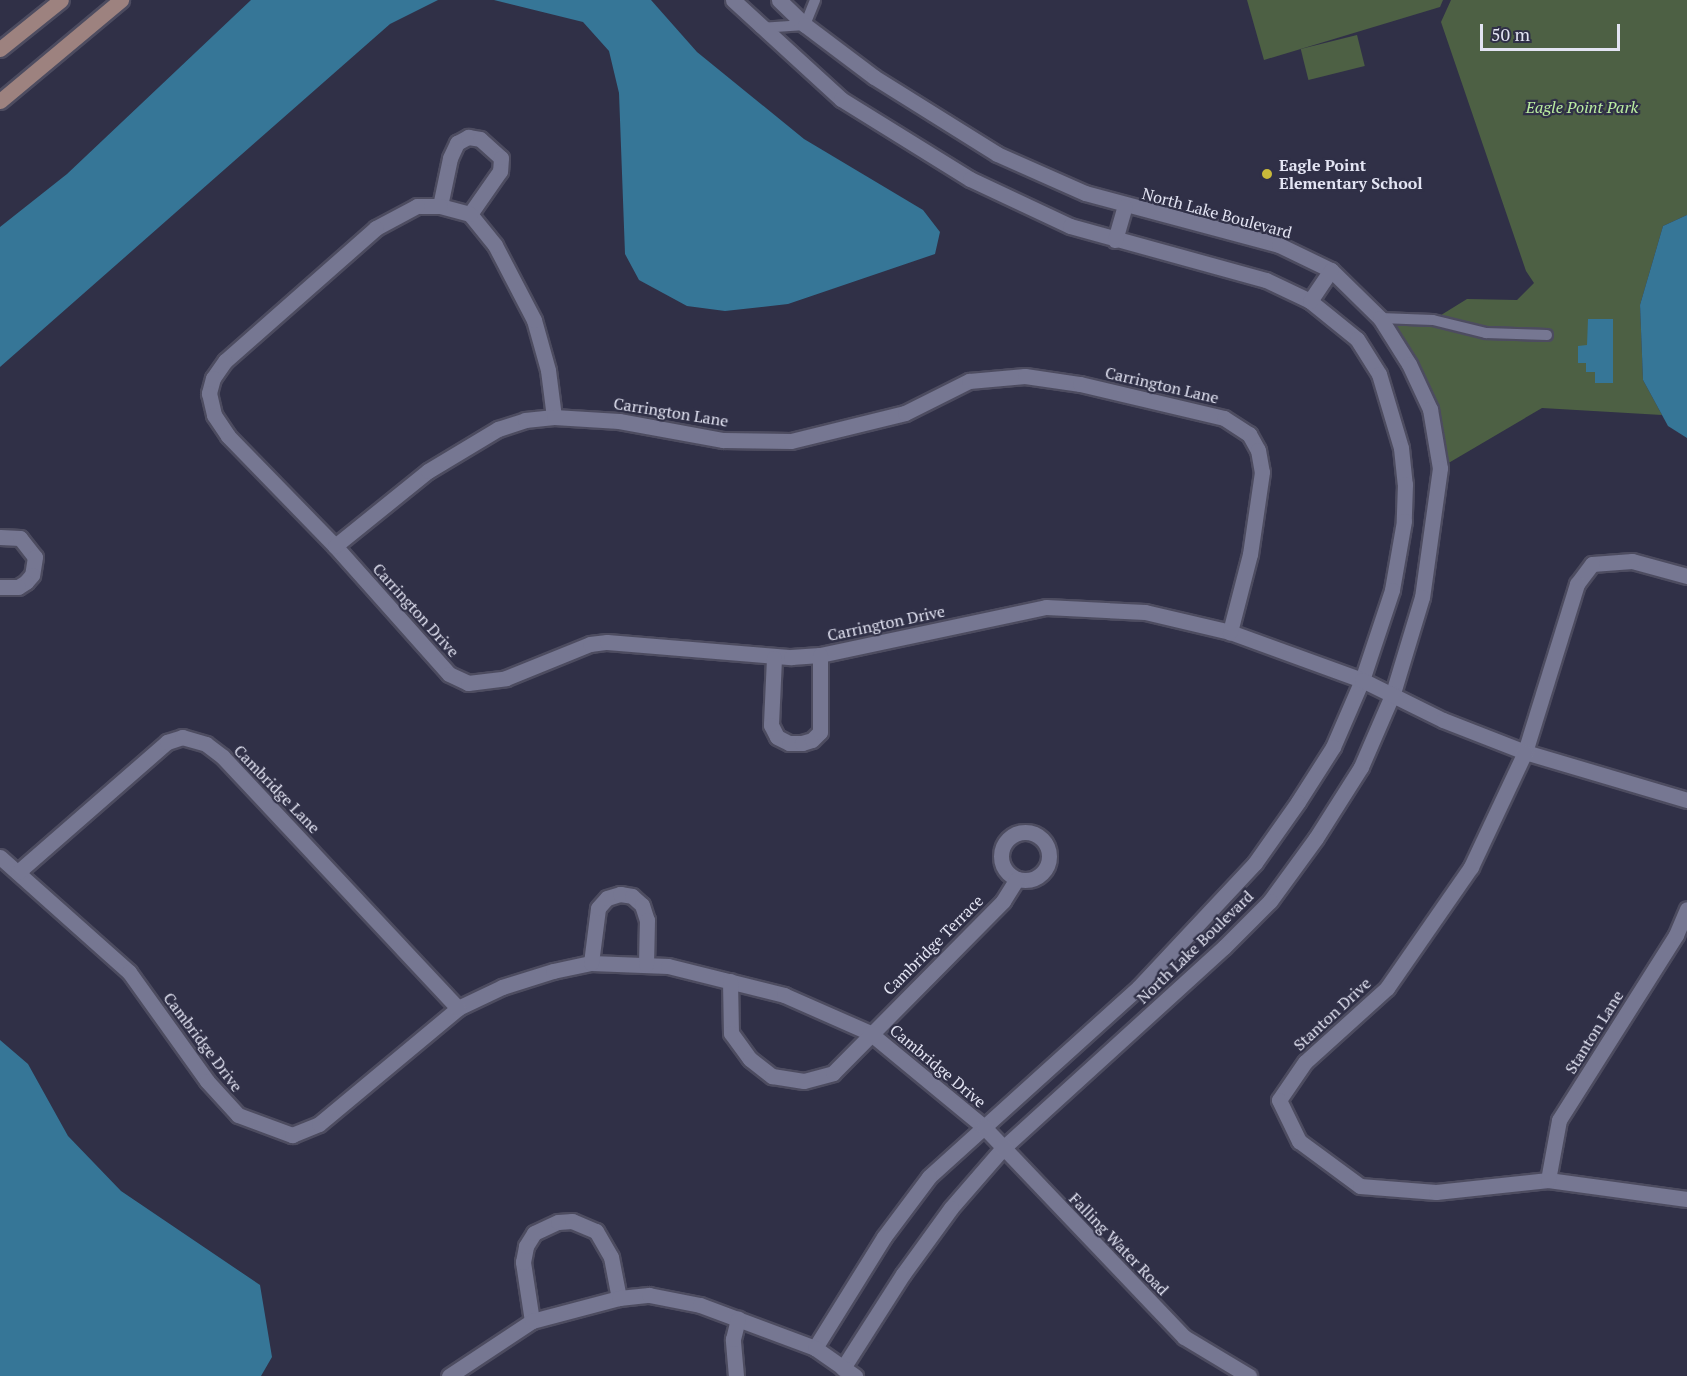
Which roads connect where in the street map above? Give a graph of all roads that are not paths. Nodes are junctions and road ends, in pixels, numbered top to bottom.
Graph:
1 (61, 0) edge
2 (120, 0) edge
3 (733, 0) edge
4 (779, 0) edge
5 (815, 0) edge
6 (805, 25) junction
7 (759, 28) junction
8 (0, 49) edge
9 (0, 100) edge
10 (440, 206) junction
11 (1125, 206) junction
12 (470, 214) junction
13 (1115, 240) junction
14 (1331, 270) junction
15 (1310, 301) junction
16 (1380, 318) junction
17 (1547, 335) dead end
18 (554, 417) junction
19 (0, 537) edge
20 (335, 546) junction
21 (1687, 576) edge
22 (0, 587) edge
23 (1230, 632) junction
24 (819, 655) junction
25 (774, 658) junction
26 (1362, 680) junction
27 (1393, 693) junction
28 (1525, 752) junction
29 (1687, 800) edge
30 (0, 857) edge
31 (18, 872) junction
32 (1017, 879) dead end
33 (1687, 909) edge
34 (591, 963) junction
35 (646, 964) junction
36 (730, 981) junction
37 (458, 1008) junction
38 (870, 1033) junction
39 (984, 1127) junction
40 (1003, 1148) junction
41 (1548, 1180) junction
42 (1687, 1199) edge
43 (619, 1298) junction
44 (738, 1319) junction
45 (532, 1321) junction
46 (815, 1348) junction
47 (849, 1372) edge
48 (1242, 1375) edge
49 (449, 1376) edge
50 (736, 1376) edge

1 - 8 main road
2 - 9 main road
3 - 7 street, North Lake Boulevard
4 - 6 street, North Lake Boulevard
5 - 6 lane
6 - 7 lane
6 - 11 street, North Lake Boulevard
7 - 13 street, North Lake Boulevard
10 - 12 street, Carrington Drive
10 - 12 street
10 - 20 street, Carrington Drive
11 - 13 street
11 - 14 street, North Lake Boulevard
12 - 18 street
13 - 15 street, North Lake Boulevard
14 - 15 street
14 - 16 street, North Lake Boulevard
15 - 26 street, North Lake Boulevard
16 - 17 lane
16 - 27 street, North Lake Boulevard
18 - 20 street, Carrington Lane
18 - 23 street, Carrington Lane
19 - 22 street
20 - 25 street, Carrington Drive
21 - 28 street, Stanton Drive
23 - 24 street, Carrington Drive
23 - 26 street, Carrington Drive
24 - 25 street, Carrington Drive
24 - 25 street
26 - 27 street
26 - 39 street, North Lake Boulevard
27 - 28 street
27 - 40 street, North Lake Boulevard
28 - 29 street
28 - 41 street, Stanton Drive
30 - 31 street, Cambridge Drive
31 - 37 street, Cambridge Drive
31 - 37 street, Cambridge Lane
32 - 38 street, Cambridge Terrace
33 - 41 street, Stanton Lane
34 - 35 street, Cambridge Drive
34 - 35 street
34 - 37 street, Cambridge Drive
35 - 36 street, Cambridge Drive
36 - 38 street, Cambridge Drive
36 - 38 street, Cambridge Drive
38 - 39 street, Cambridge Drive
39 - 40 street, Falling Water Road
39 - 46 street, North Lake Boulevard
40 - 47 street, North Lake Boulevard
40 - 48 street, Falling Water Road
41 - 42 street, Stanton Drive
43 - 44 street
43 - 45 street
43 - 45 street
44 - 46 street
44 - 50 street
45 - 49 street
46 - 47 street

